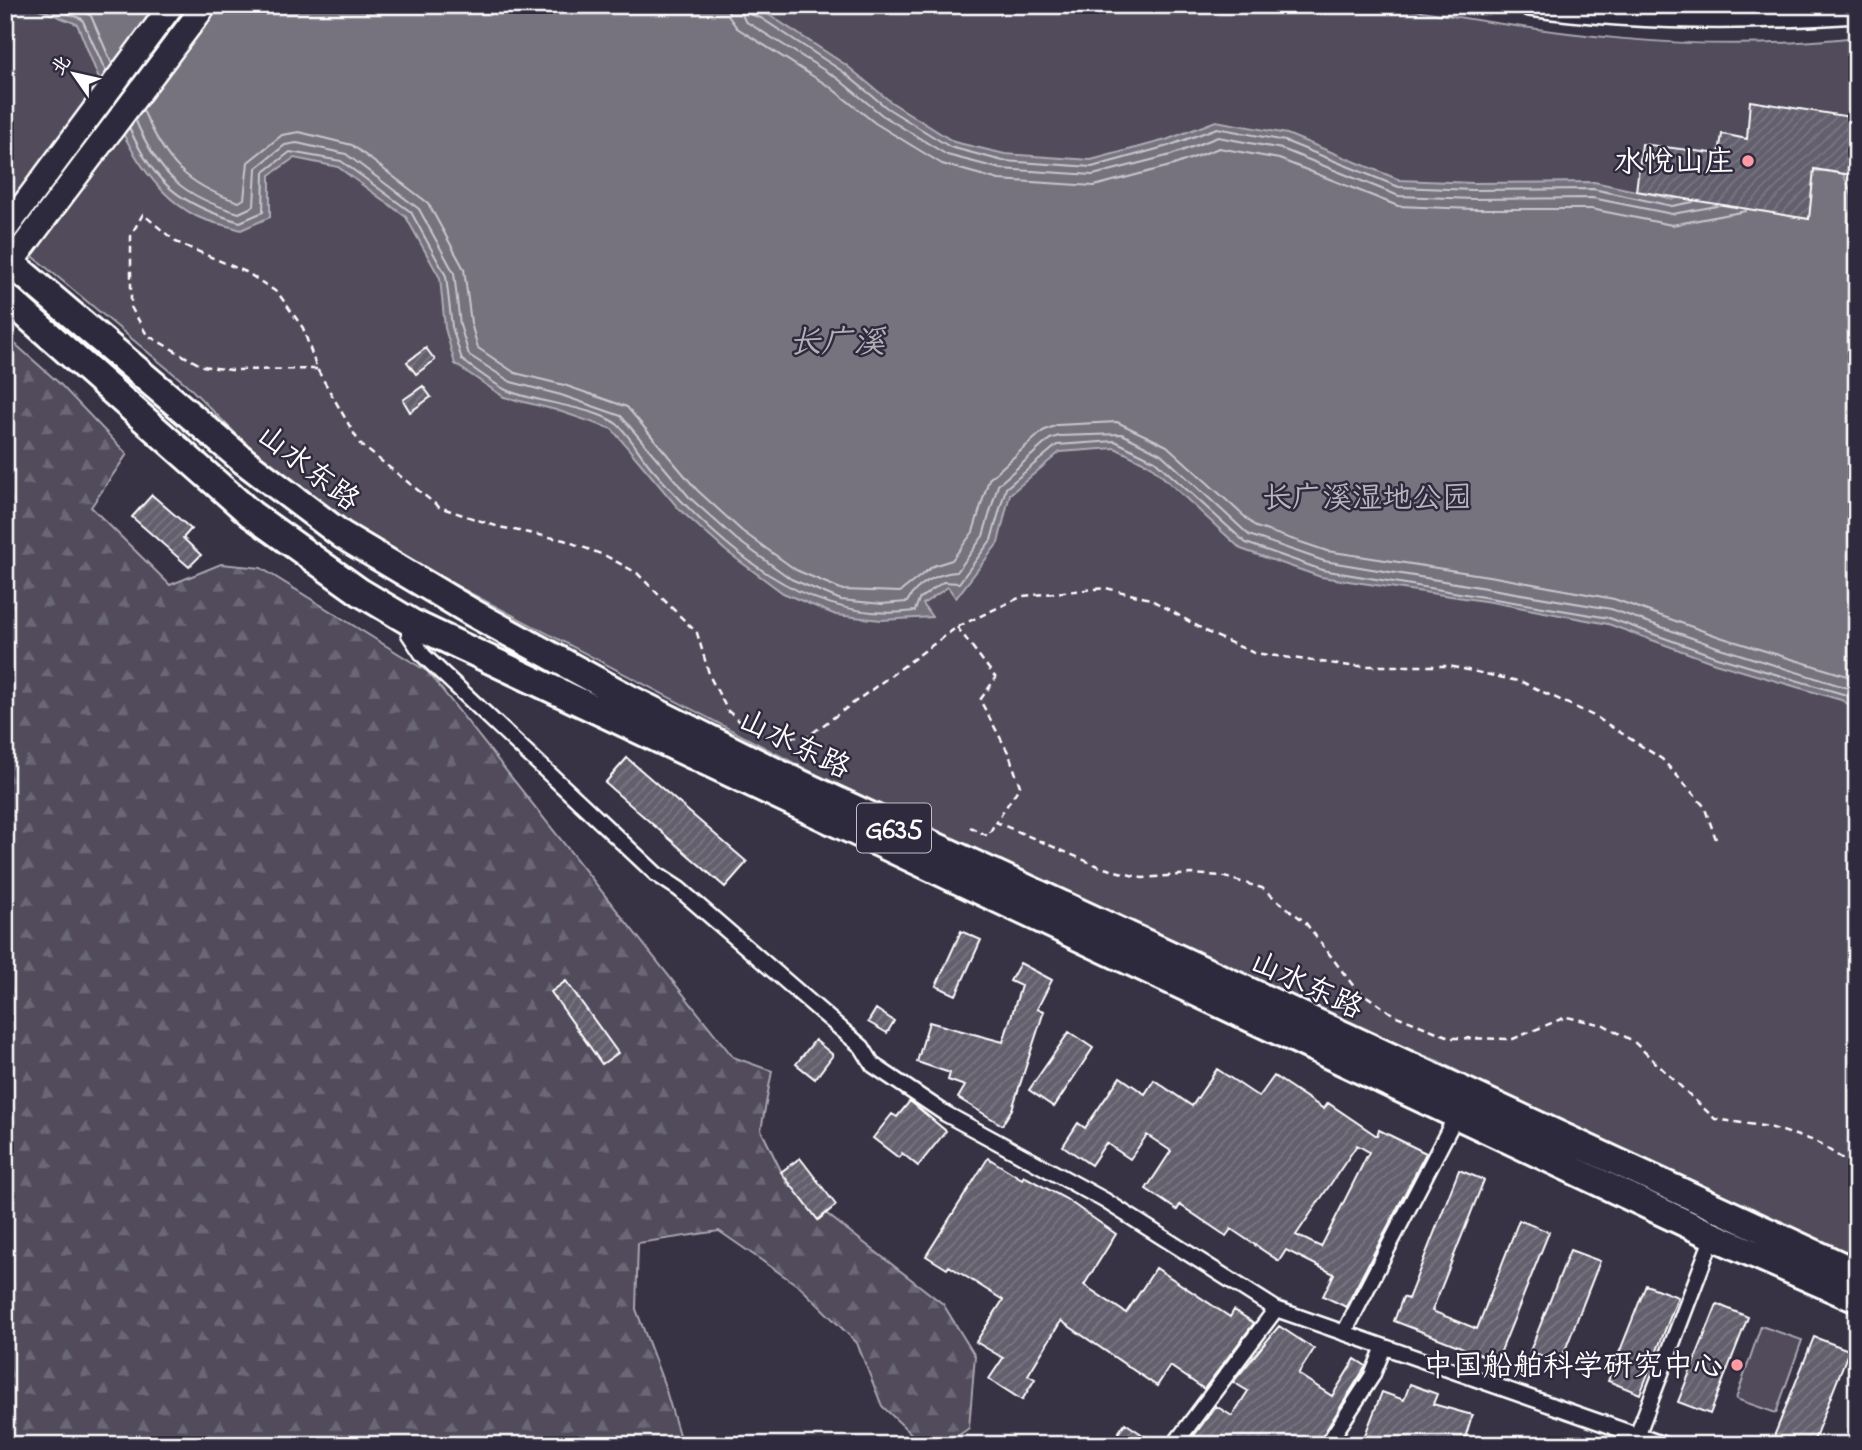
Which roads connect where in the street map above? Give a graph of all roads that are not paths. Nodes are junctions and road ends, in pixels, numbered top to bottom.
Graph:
1 (172, 5) edge
2 (205, 5) edge
3 (1530, 5) edge
4 (1857, 12) edge
5 (11, 222) edge
6 (7, 262) edge
7 (5, 296) edge
8 (412, 623) junction
9 (778, 784) junction
10 (1457, 1114) junction
11 (1713, 1236) junction
12 (1857, 1273) edge
13 (1857, 1299) edge
14 (1276, 1310) junction
15 (1344, 1333) junction
16 (1384, 1347) junction
17 (1637, 1436) junction
18 (1174, 1445) edge
19 (1326, 1445) edge
20 (1665, 1445) edge

1 - 5 main road
2 - 6 main road
3 - 4 main road
6 - 9 highway, 山水东路 / G635
7 - 8 highway, 山水东路 / G635
8 - 9 highway, 山水东路 / G635
8 - 14 street
9 - 10 highway, 山水东路 / G635
9 - 12 highway, 山水东路 / G635
10 - 11 highway, 山水东路 / G635
10 - 15 street
11 - 13 highway, 山水东路 / G635
11 - 17 street
14 - 15 street
14 - 18 street
15 - 16 street
16 - 17 street
16 - 19 street
17 - 20 street

